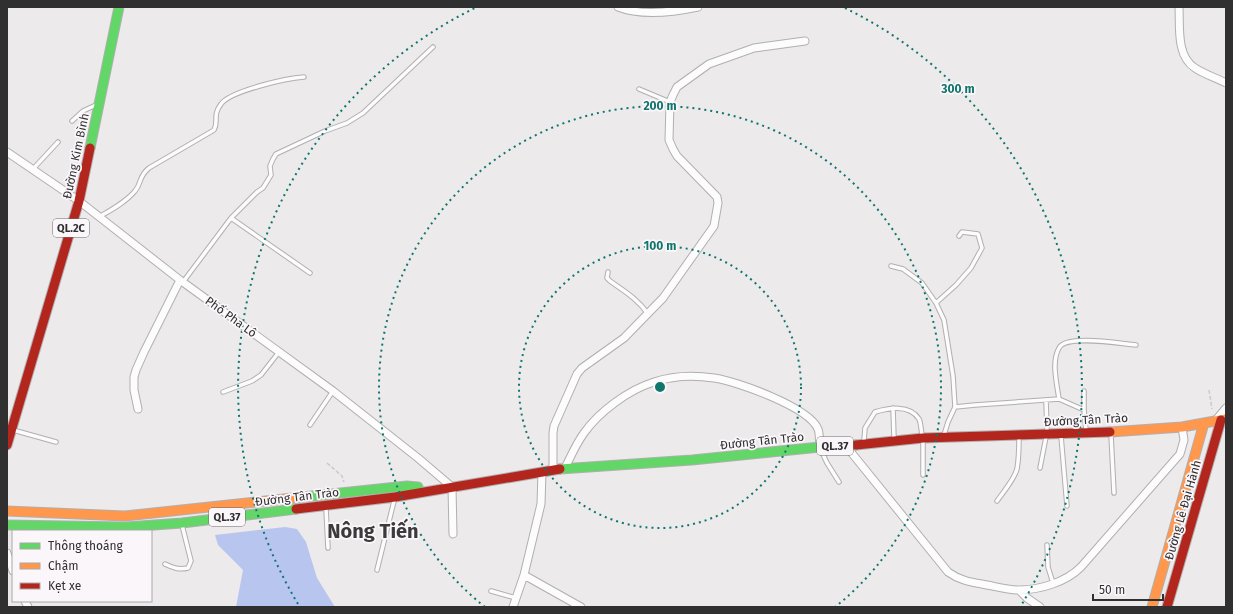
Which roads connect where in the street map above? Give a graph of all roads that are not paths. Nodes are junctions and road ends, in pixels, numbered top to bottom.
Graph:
1 (119, 7) edge
2 (618, 7) edge
3 (698, 7) edge
4 (1179, 7) edge
5 (805, 41) dead end
6 (433, 47) dead end
7 (304, 77) dead end
8 (1226, 83) edge
9 (639, 89) dead end
10 (670, 102) junction
11 (100, 104) junction
12 (72, 121) dead end
13 (58, 142) dead end
14 (7, 152) edge
15 (33, 170) junction
16 (79, 201) junction
17 (99, 217) junction
18 (231, 218) junction
19 (959, 236) dead end
20 (891, 266) dead end
21 (608, 272) dead end
22 (310, 273) dead end
23 (182, 281) junction
24 (936, 303) junction
25 (648, 314) junction
26 (1136, 345) dead end
27 (280, 352) junction
28 (333, 391) junction
29 (1084, 391) dead end
30 (223, 392) dead end
31 (1059, 399) junction
32 (1046, 400) junction
33 (955, 407) junction
34 (893, 408) junction
35 (1226, 408) edge
36 (138, 409) dead end
37 (1084, 410) junction
38 (1220, 420) edge
39 (1204, 423) junction
40 (310, 425) dead end
41 (1182, 427) junction
42 (12, 430) junction
43 (1086, 432) junction
44 (1111, 432) junction
45 (1061, 433) junction
46 (1047, 434) junction
47 (1019, 436) junction
48 (923, 438) junction
49 (944, 438) junction
50 (894, 441) junction
51 (56, 442) dead end
52 (864, 444) junction
53 (7, 445) edge
54 (846, 446) junction
55 (820, 447) junction
56 (565, 468) junction
57 (1040, 468) dead end
58 (553, 470) junction
59 (542, 472) junction
60 (923, 475) dead end
61 (840, 482) dead end
62 (449, 488) junction
63 (1114, 492) dead end
64 (396, 497) junction
65 (997, 501) dead end
66 (326, 506) junction
67 (1067, 506) dead end
68 (184, 510) junction
69 (7, 512) edge
70 (182, 523) junction
71 (7, 525) edge
72 (454, 534) dead end
73 (1047, 545) dead end
74 (328, 548) dead end
75 (7, 553) edge
76 (165, 564) dead end
77 (12, 568) edge
78 (377, 570) dead end
79 (524, 575) junction
80 (1053, 583) junction
81 (1019, 590) junction
82 (491, 591) dead end
83 (516, 598) junction
84 (513, 607) edge
85 (581, 607) edge
86 (1040, 607) edge
87 (1152, 607) edge
88 (1168, 607) edge

1 - 11 main road, Đường Kim Bình / QL.2C
2 - 3 street
4 - 8 street
5 - 10 street
6 - 18 lane
7 - 17 lane
9 - 10 lane
10 - 25 street
11 - 12 lane
11 - 16 main road, Đường Kim Bình / QL.2C
13 - 15 lane
14 - 15 street, Phố Pha Lô
15 - 16 street, Phố Pha Lô
16 - 17 street, Phố Pha Lô
16 - 42 main road, Đường Kim Bình / QL.2C
17 - 23 street, Phố Pha Lô
18 - 22 lane
18 - 23 lane
19 - 24 lane
20 - 24 lane
21 - 25 lane
23 - 27 street, Phố Pha Lô
23 - 36 street
24 - 33 lane
25 - 58 street
26 - 31 lane
27 - 28 street, Phố Pha Lô
27 - 30 lane
28 - 40 lane
28 - 62 street, Phố Pha Lô
29 - 37 lane
31 - 32 lane
31 - 37 lane
32 - 33 lane
32 - 46 lane
33 - 49 lane
34 - 48 lane
34 - 50 lane
34 - 52 lane
35 - 38 street
37 - 43 lane
38 - 39 main road, Đường Tân Trào / QL.37
38 - 88 main road, Đường Lê Đại Hành
39 - 41 main road, Đường Tân Trào / QL.37
39 - 87 main road, Đường Lê Đại Hành
41 - 44 main road, Đường Tân Trào / QL.37
41 - 80 street
42 - 51 lane
42 - 53 main road, Đường Kim Bình / QL.2C
43 - 44 main road, Đường Tân Trào / QL.37
43 - 45 main road, Đường Tân Trào / QL.37
44 - 63 lane
45 - 46 main road, Đường Tân Trào / QL.37
45 - 67 lane
46 - 47 main road, Đường Tân Trào / QL.37
46 - 57 lane
47 - 49 main road, Đường Tân Trào / QL.37
47 - 65 lane
48 - 49 main road, Đường Tân Trào / QL.37
48 - 50 main road, Đường Tân Trào / QL.37
48 - 60 lane
50 - 52 main road, Đường Tân Trào / QL.37
52 - 54 main road, Đường Tân Trào / QL.37
54 - 55 main road, Đường Tân Trào / QL.37
54 - 81 street
55 - 56 main road, Đường Tân Trào / QL.37
55 - 56 street
55 - 61 lane
56 - 58 main road, Đường Tân Trào / QL.37
58 - 59 main road, Đường Tân Trào / QL.37
59 - 62 main road, Đường Tân Trào / QL.37
59 - 79 street
62 - 64 main road, Đường Tân Trào / QL.37
62 - 68 main road, Đường Tân Trào / QL.37
62 - 72 street
64 - 66 main road, Đường Tân Trào / QL.37
64 - 78 lane
66 - 70 main road, Đường Tân Trào / QL.37
66 - 74 lane
68 - 69 main road, Đường Tân Trào / QL.37
68 - 70 lane
70 - 71 main road, Đường Tân Trào / QL.37
70 - 76 lane
73 - 80 lane
75 - 77 street
79 - 83 street
79 - 85 street
80 - 81 street
81 - 86 street
82 - 83 lane
83 - 84 street

